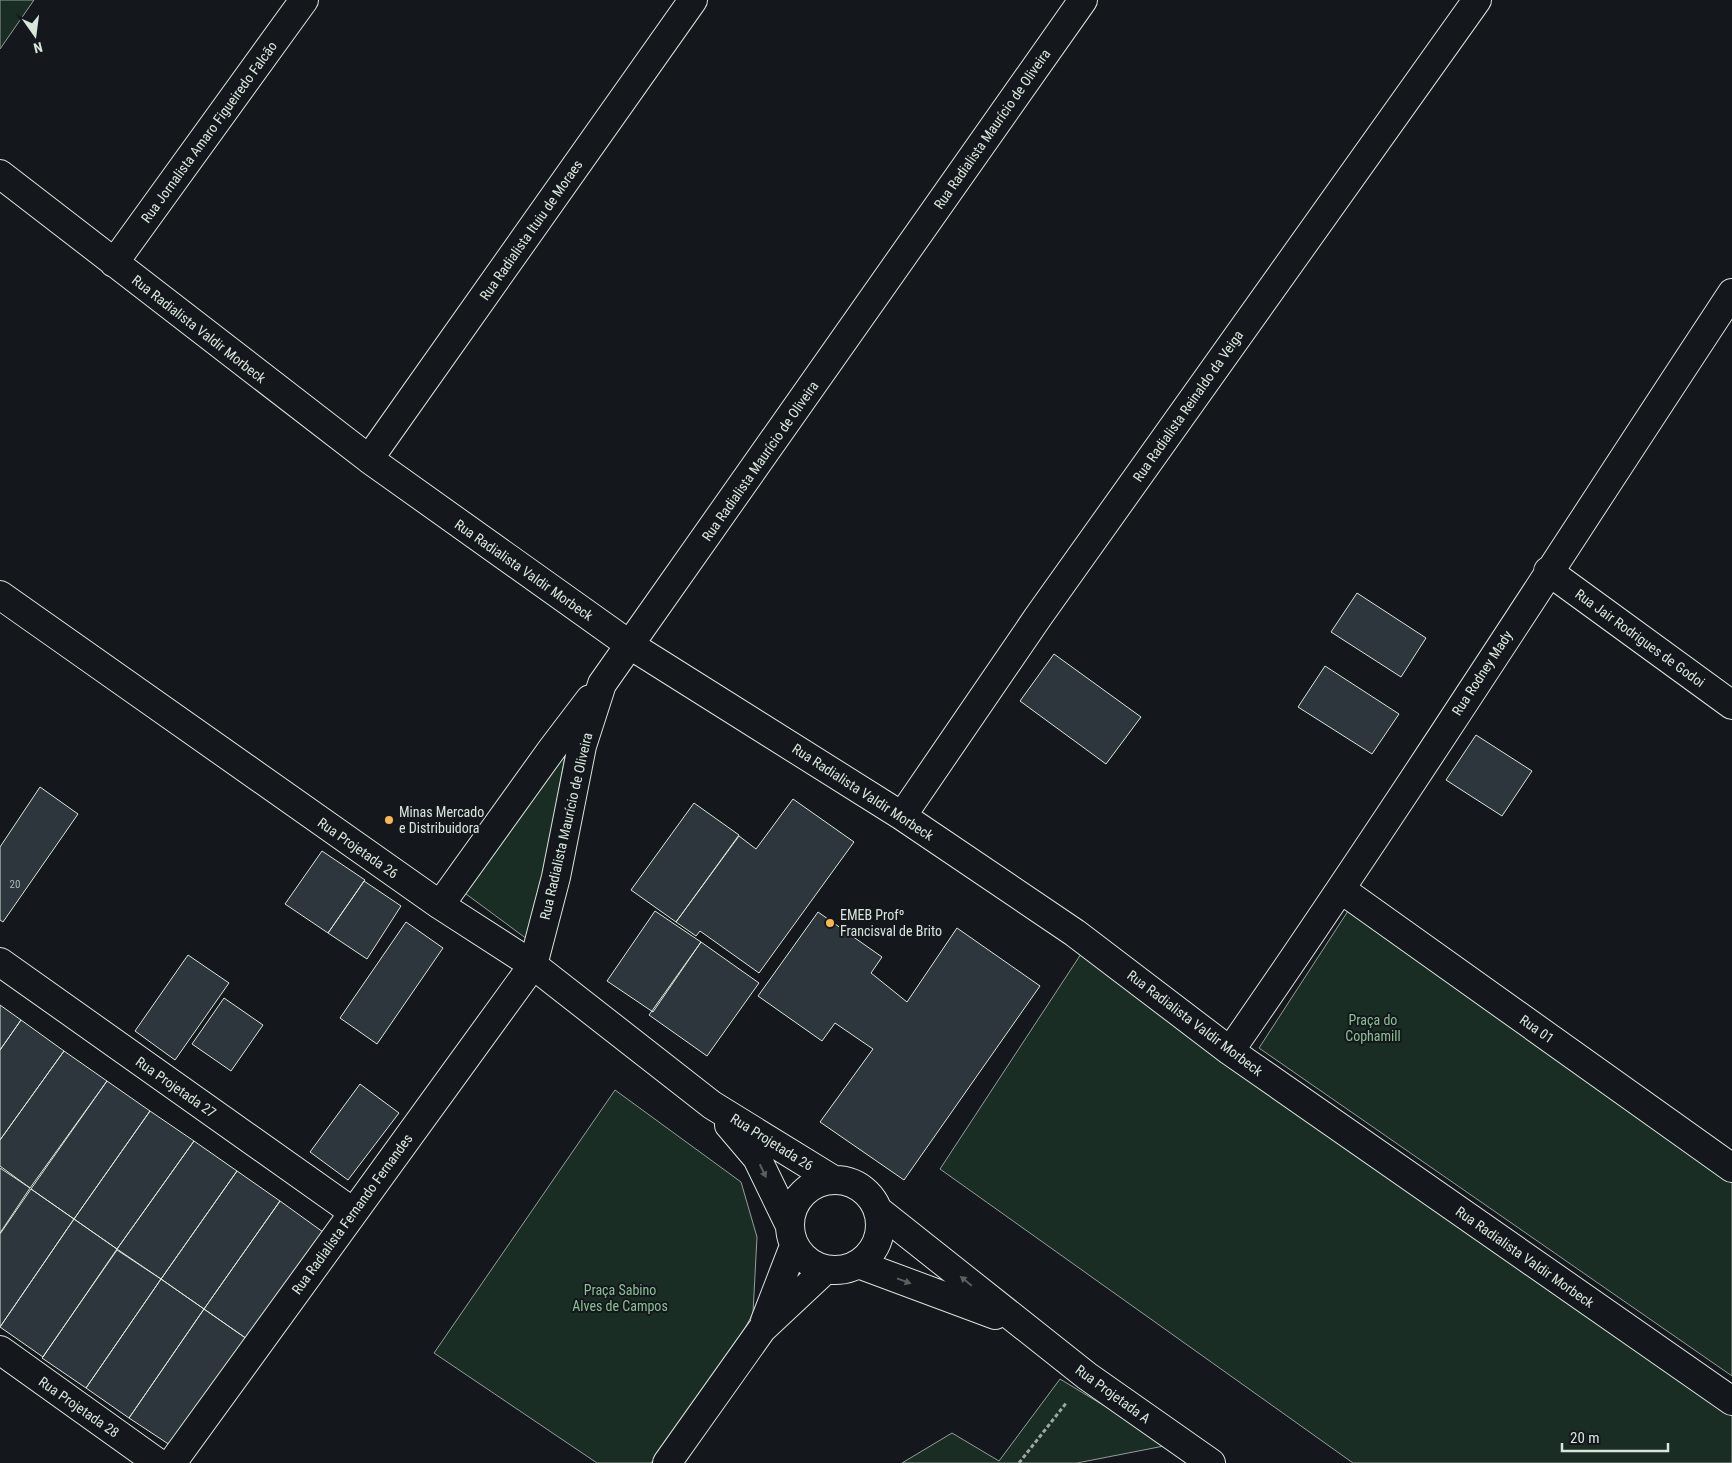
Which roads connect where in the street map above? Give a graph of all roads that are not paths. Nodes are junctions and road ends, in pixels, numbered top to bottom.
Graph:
1 (304, 0) edge
2 (693, 0) edge
3 (1083, 0) edge
4 (1478, 0) edge
5 (0, 174) edge
6 (114, 263) junction
7 (1732, 293) edge
8 (369, 459) junction
9 (1548, 571) junction
10 (0, 595) edge
11 (630, 645) junction
12 (602, 684) junction
13 (1732, 705) edge
14 (902, 816) junction
15 (1342, 890) junction
16 (440, 906) junction
17 (0, 962) edge
18 (533, 965) junction
19 (1230, 1051) junction
20 (712, 1105) junction
21 (1732, 1168) edge
22 (832, 1180) junction
23 (879, 1211) junction
24 (353, 1212) junction
25 (792, 1235) junction
26 (858, 1264) junction
27 (825, 1270) junction
28 (1017, 1323) junction
29 (762, 1330) junction
30 (0, 1350) edge
31 (1732, 1401) edge
32 (1182, 1453) edge
33 (158, 1463) edge
34 (172, 1463) edge
35 (667, 1463) edge
36 (1211, 1463) edge

1 - 6 street, Rua Jornalista Amaro Figueiredo Falcão
2 - 8 street, Rua Radialista Ituiu de Moraes
3 - 11 street, Rua Radialista Maurício de Oliveira
4 - 14 street, Rua Radialista Reinaldo da Veiga
5 - 6 street, Rua Radialista Valdir Morbeck
6 - 8 street, Rua Radialista Valdir Morbeck
7 - 9 street, Rua Rodney Mady
8 - 11 street, Rua Radialista Valdir Morbeck
9 - 13 street, Rua Jair Rodrigues de Godoi
9 - 15 street, Rua Rodney Mady
10 - 16 street, Rua Projetada 26
11 - 12 street, Rua Radialista Maurício de Oliveira
11 - 14 street, Rua Radialista Valdir Morbeck
12 - 16 street
12 - 18 street, Rua Radialista Maurício de Oliveira
14 - 19 street, Rua Radialista Valdir Morbeck
15 - 19 street, Rua Rodney Mady
15 - 21 street, Rua 01
16 - 18 street, Rua Projetada 26
17 - 24 street, Rua Projetada 27
18 - 20 street, Rua Projetada 26
18 - 24 street, Rua Radialista Fernando Fernandes
19 - 31 street, Rua Radialista Valdir Morbeck
20 - 22 street, Rua Projetada 26
20 -> 25 street, Rua Projetada 26
22 - 23 street
22 - 25 street
23 - 26 street
28 -> 23 street, Rua Projetada A
24 - 34 street, Rua Radialista Fernando Fernandes
25 - 27 street
25 - 29 street
26 - 27 street
26 -> 28 street, Rua Projetada A
27 - 29 street
28 - 32 street, Rua Projetada A
29 - 35 street
30 - 33 street, Rua Projetada 28
32 - 36 street, Rua Projetada A

